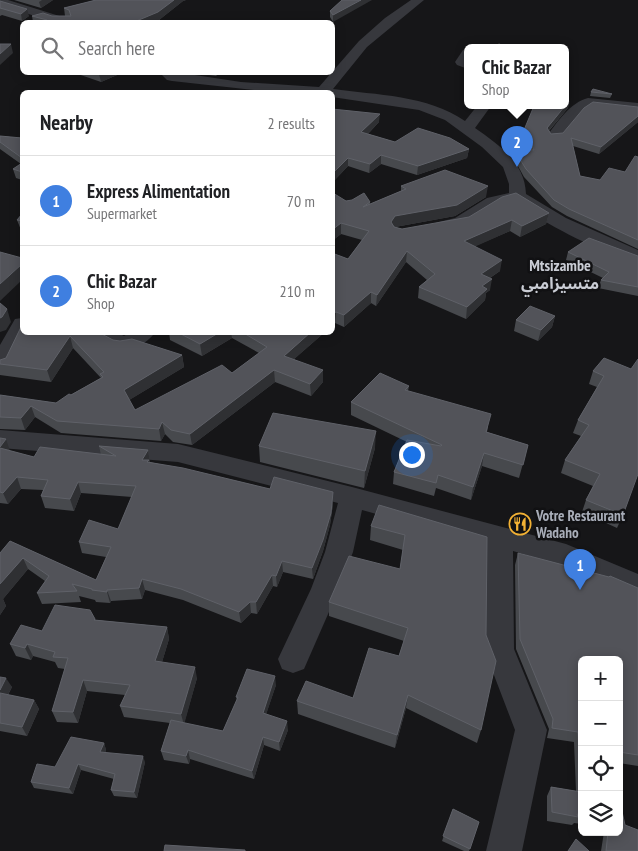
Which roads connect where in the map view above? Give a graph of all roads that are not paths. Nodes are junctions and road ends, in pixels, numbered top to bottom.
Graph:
1 (418, 0) edge
2 (0, 1) edge
3 (59, 20) edge
4 (169, 75) edge
5 (176, 90) edge
6 (296, 90) edge
7 (326, 90) edge
8 (335, 93) edge
9 (573, 97) dead end
10 (588, 102) junction
11 (638, 107) edge
12 (482, 109) edge
13 (467, 129) junction
14 (555, 136) edge
15 (517, 196) junction
16 (426, 229) edge
17 (638, 257) edge
18 (20, 328) edge
19 (104, 335) edge
20 (141, 335) edge
21 (0, 364) edge
22 (0, 439) edge
23 (352, 496) junction
24 (498, 538) junction
25 (638, 587) edge
26 (293, 659) dead end
27 (504, 851) edge

1 - 7 street
2 - 3 street
4 - 5 street
4 - 6 street
8 - 13 street
9 - 10 street
10 - 11 street
10 - 14 street
12 - 13 street
13 - 15 street
15 - 16 street
15 - 17 street
18 - 21 street
19 - 20 street
22 - 23 street
23 - 24 street
23 - 26 street
24 - 25 street
24 - 27 street

